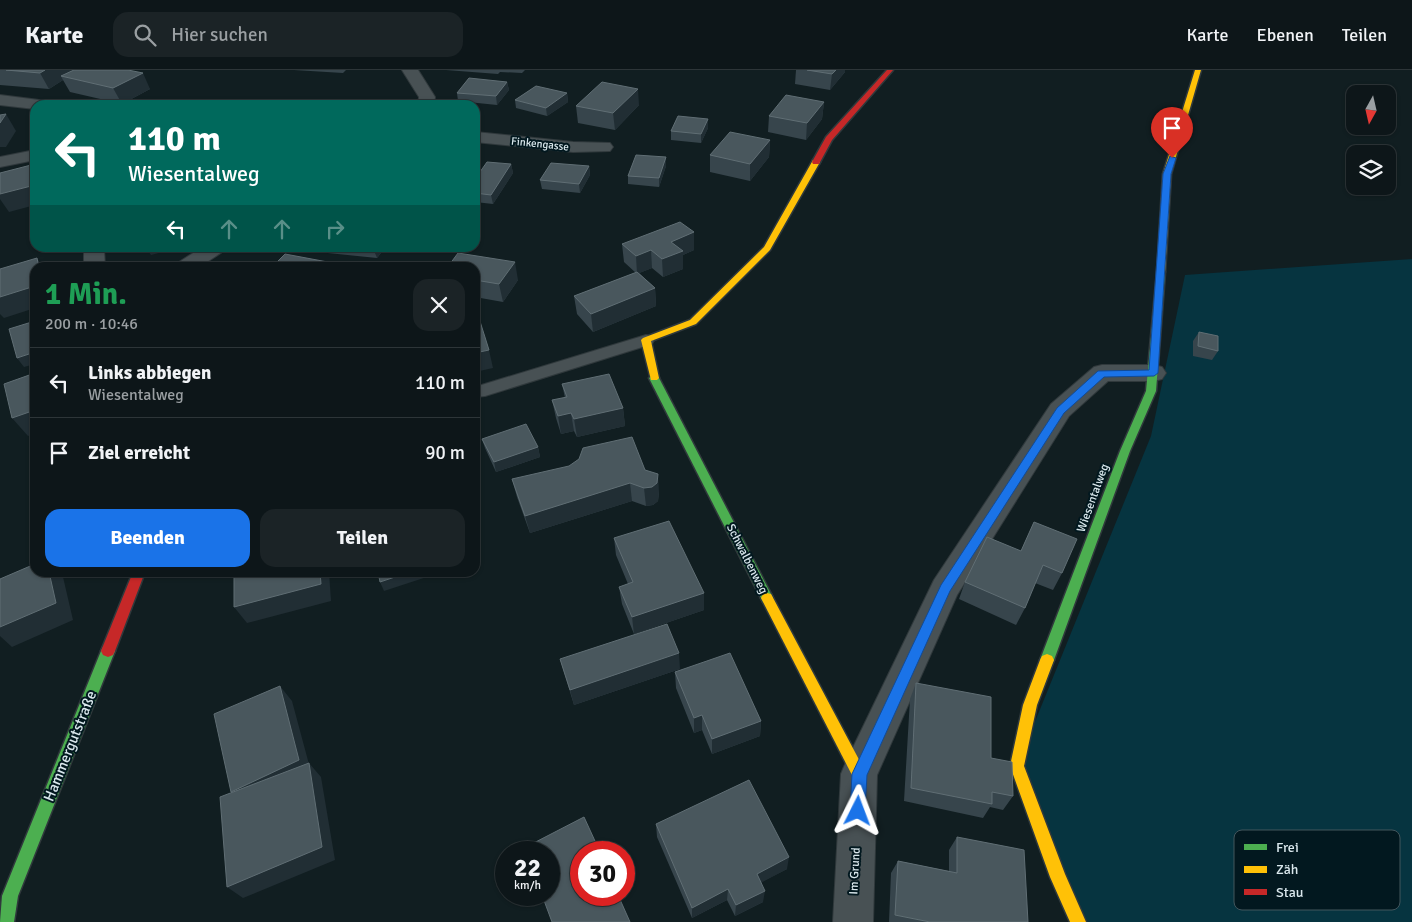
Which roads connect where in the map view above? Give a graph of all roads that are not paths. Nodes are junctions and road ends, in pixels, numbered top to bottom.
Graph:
1 (410, 70) edge
2 (890, 70) edge
3 (1198, 70) edge
4 (0, 100) edge
5 (427, 100) edge
6 (30, 104) edge
7 (480, 138) edge
8 (604, 147) dead end
9 (30, 156) edge
10 (0, 162) edge
11 (208, 252) edge
12 (192, 262) edge
13 (646, 340) junction
14 (1154, 373) junction
15 (480, 392) edge
16 (137, 577) edge
17 (859, 774) junction
18 (6, 922) edge
19 (853, 922) edge
20 (1078, 922) edge

1 - 5 street
2 - 13 street
3 - 14 street, Wiesentalweg
4 - 6 street
7 - 8 street, Finkengasse
9 - 10 street
11 - 12 street
13 - 15 lane
13 - 17 street, Schwalbenweg
14 - 17 street, Im Grund
14 - 20 street, Wiesentalweg
16 - 18 street, Hammergutstraße
17 - 19 street, Im Grund

